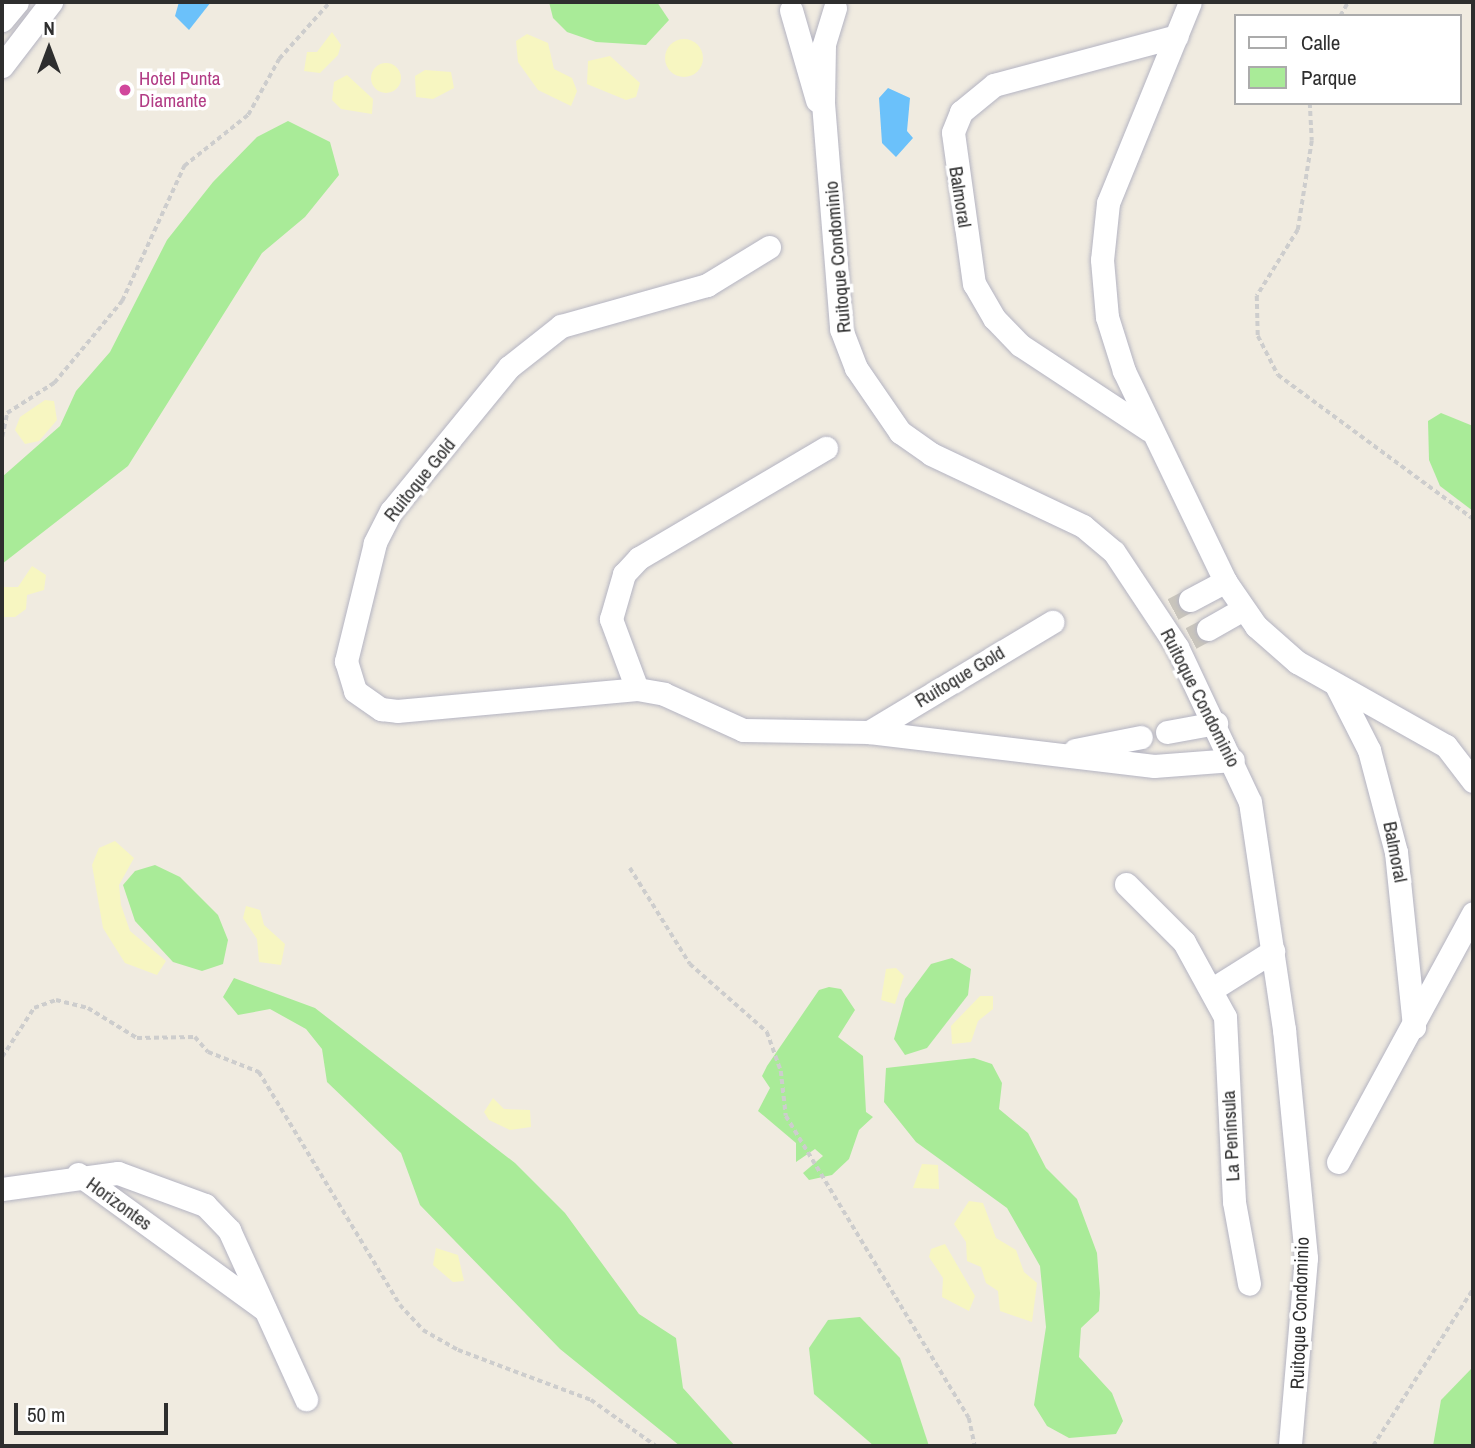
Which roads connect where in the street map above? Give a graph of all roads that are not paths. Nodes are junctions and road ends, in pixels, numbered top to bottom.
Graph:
1 (5, 2) edge
2 (17, 2) edge
3 (51, 2) edge
4 (1190, 2) edge
5 (838, 5) edge
6 (786, 6) edge
7 (2, 13) edge
8 (2, 20) edge
9 (1177, 36) junction
10 (2, 66) edge
11 (823, 103) junction
12 (769, 247) dead end
13 (1149, 430) junction
14 (826, 448) dead end
15 (1225, 581) junction
16 (1174, 609) junction
17 (1243, 609) junction
18 (1052, 622) dead end
19 (1192, 638) junction
20 (1337, 687) junction
21 (636, 688) junction
22 (1216, 723) junction
23 (869, 732) junction
24 (1167, 732) dead end
25 (1141, 737) dead end
26 (1055, 754) junction
27 (1233, 760) junction
28 (1473, 781) edge
29 (1126, 884) dead end
30 (1473, 913) edge
31 (1273, 951) junction
32 (1214, 988) junction
33 (1414, 1027) junction
34 (1338, 1161) dead end
35 (78, 1174) junction
36 (2, 1189) edge
37 (1250, 1284) dead end
38 (267, 1312) junction
39 (306, 1398) dead end
40 (1290, 1446) edge

1 - 7 street
2 - 8 street
3 - 10 street
4 - 9 street, Balmoral
5 - 6 street, Ruitoque Condominio
5 - 11 street, Ruitoque Condominio
6 - 11 street, Ruitoque Condominio
9 - 13 street, Balmoral
9 - 13 street, Balmoral
11 - 16 street, Ruitoque Condominio
12 - 21 street, Ruitoque Gold
13 - 15 street, Balmoral
14 - 21 street
15 - 16 street
15 - 17 street, Balmoral
16 - 19 street, Ruitoque Condominio
17 - 19 street
17 - 20 street, Balmoral
18 - 23 street, Ruitoque Gold
19 - 22 street, Ruitoque Condominio
20 - 28 street, Balmoral
20 - 33 street, Balmoral
21 - 23 street, Ruitoque Gold
22 - 24 street
22 - 27 street, Ruitoque Condominio
23 - 26 street, Ruitoque Gold
25 - 26 street, Ruitoque Gold
26 - 27 street, Ruitoque Gold
27 - 31 street, Ruitoque Condominio
29 - 32 street, La Península
30 - 33 street
31 - 32 street
31 - 40 street, Ruitoque Condominio
32 - 37 street, La Península
33 - 34 street
35 - 36 street
35 - 38 street, Horizontes
35 - 38 street, Horizontes
38 - 39 street, Horizontes

